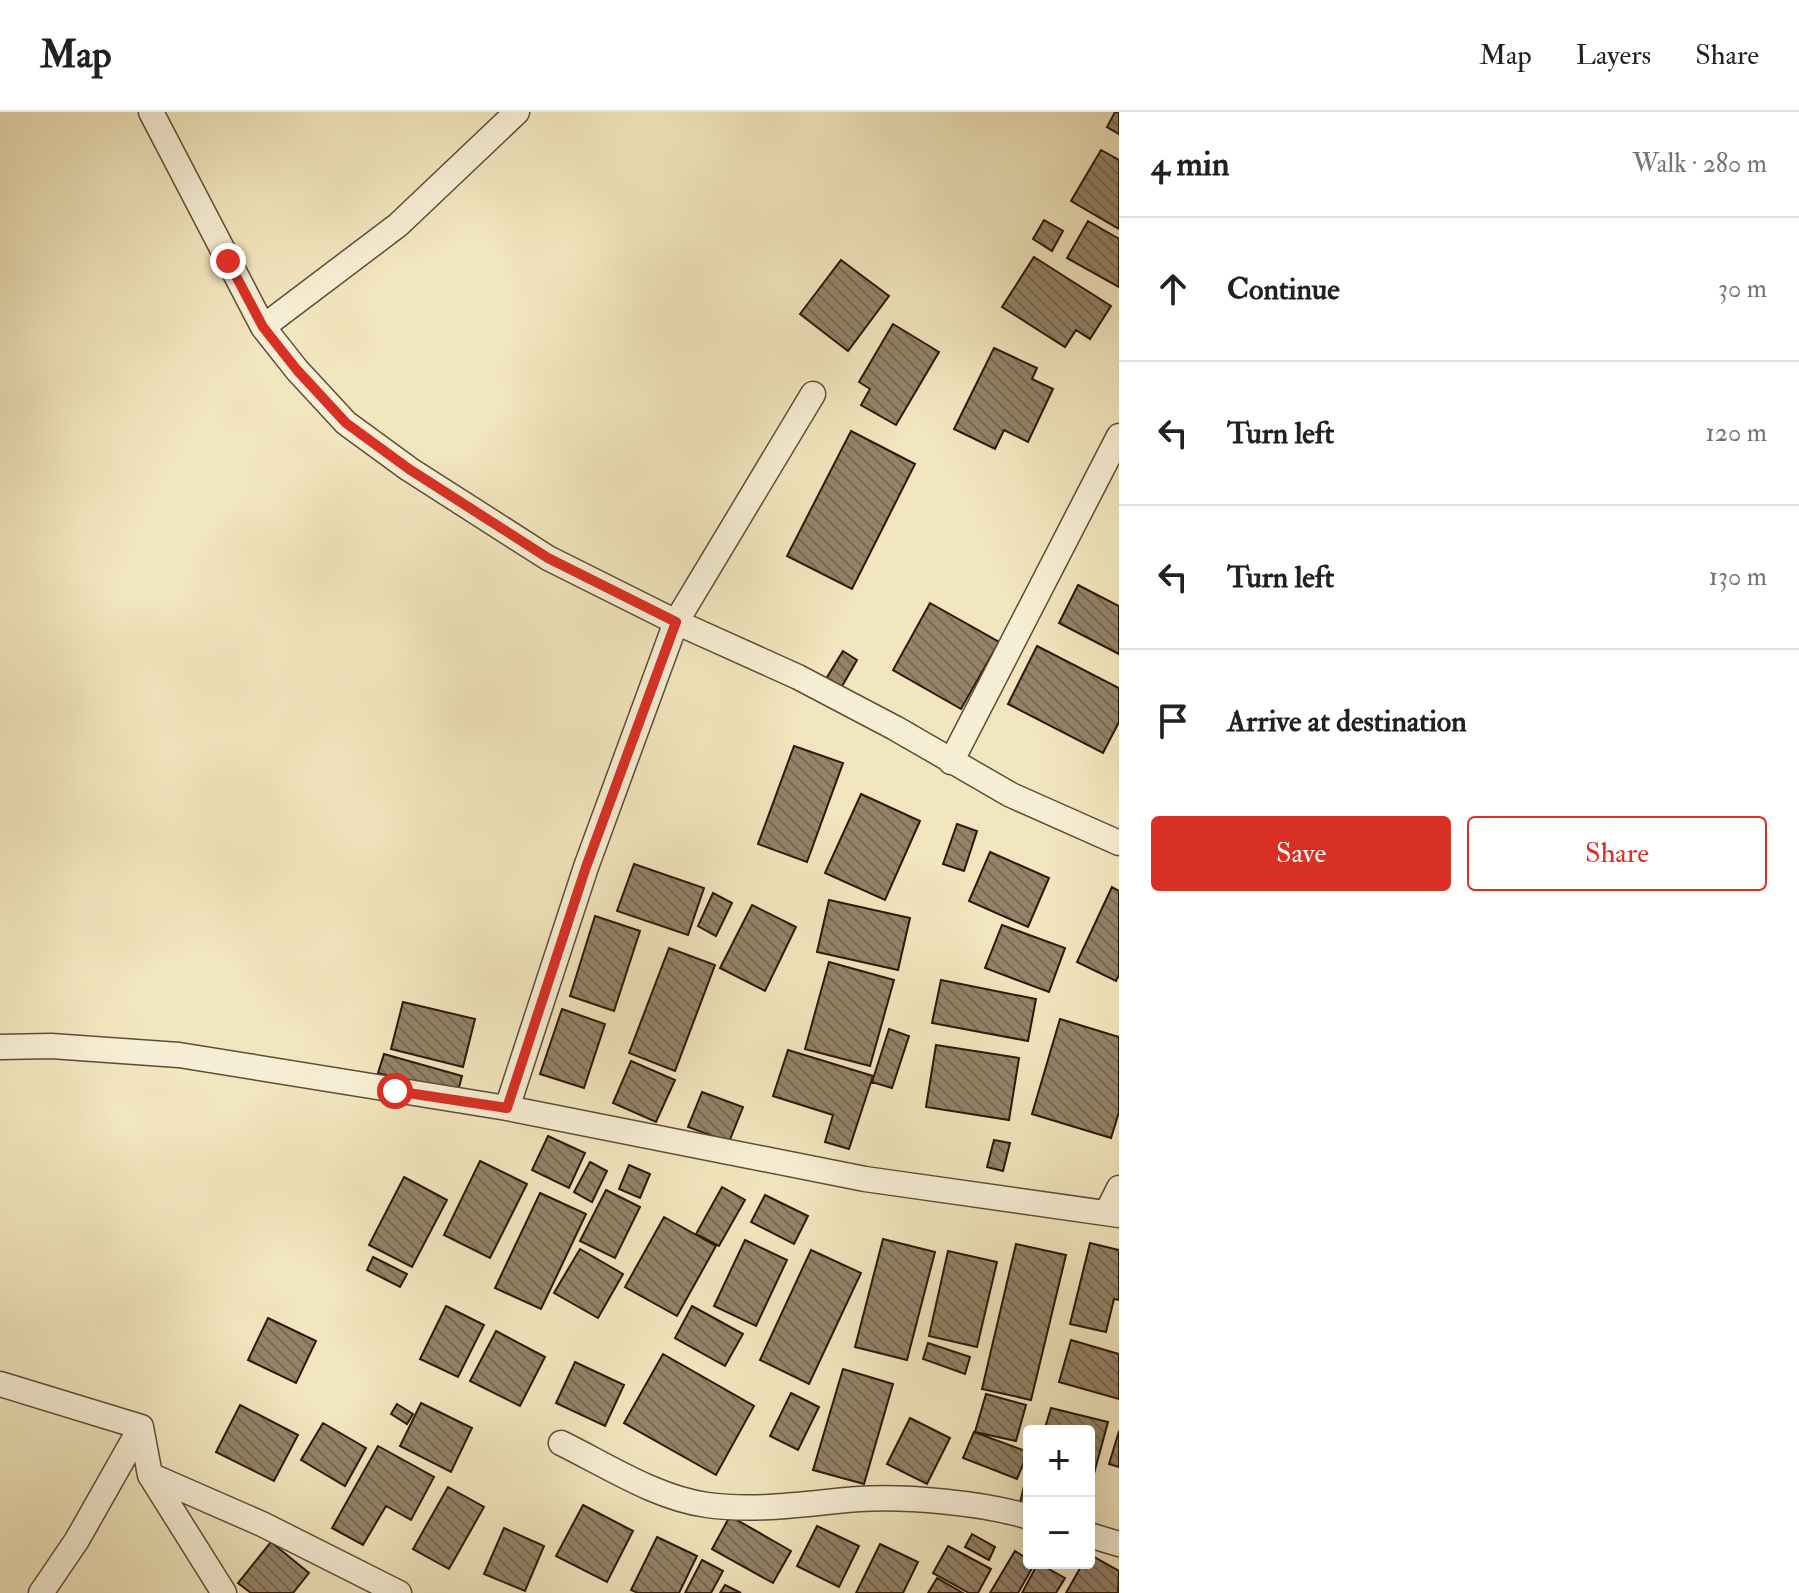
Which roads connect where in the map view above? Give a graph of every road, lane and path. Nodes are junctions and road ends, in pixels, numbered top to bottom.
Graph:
1 (151, 112) edge
2 (517, 112) edge
3 (263, 327) junction
4 (813, 394) dead end
5 (1119, 436) edge
6 (676, 622) junction
7 (951, 762) junction
8 (1119, 843) edge
9 (0, 1047) edge
10 (507, 1108) junction
11 (1119, 1188) edge
12 (1113, 1213) edge
13 (0, 1384) edge
14 (141, 1427) junction
15 (561, 1443) dead end
16 (150, 1475) junction
17 (1023, 1515) edge
18 (1095, 1537) edge
19 (1119, 1544) edge
20 (41, 1593) edge
21 (224, 1593) edge
22 (399, 1593) edge

1 - 3 street
2 - 3 street
3 - 6 street
4 - 6 street
5 - 7 street
6 - 7 street
6 - 10 street
7 - 8 street
9 - 10 street
10 - 12 street
11 - 12 street
13 - 14 street
14 - 16 street
14 - 20 street
15 - 17 street
16 - 21 street
16 - 22 street
18 - 19 street

